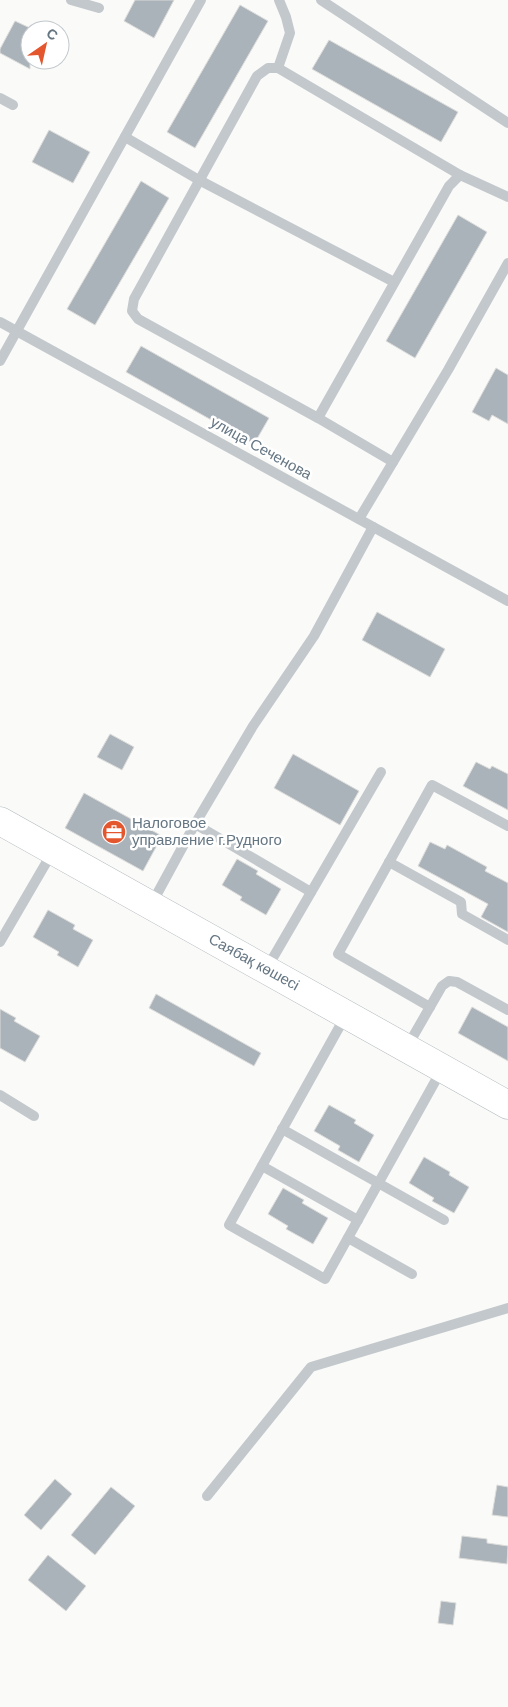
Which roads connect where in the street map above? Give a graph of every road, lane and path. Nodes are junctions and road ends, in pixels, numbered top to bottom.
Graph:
1 (71, 0) edge
2 (201, 0) edge
3 (279, 0) edge
4 (321, 0) edge
5 (99, 8) dead end
6 (278, 68) junction
7 (0, 98) edge
8 (13, 105) dead end
9 (508, 123) edge
10 (125, 137) junction
11 (460, 175) junction
12 (199, 180) junction
13 (508, 197) edge
14 (508, 263) edge
15 (394, 282) junction
16 (0, 322) edge
17 (17, 331) junction
18 (0, 361) edge
19 (318, 418) junction
20 (393, 462) junction
21 (359, 519) junction
22 (373, 527) junction
23 (508, 601) edge
24 (381, 772) dead end
25 (0, 821) edge
26 (195, 824) junction
27 (508, 826) edge
28 (53, 850) junction
29 (389, 862) junction
30 (311, 892) junction
31 (151, 905) junction
32 (508, 940) edge
33 (0, 942) edge
34 (266, 969) junction
35 (430, 1007) junction
36 (508, 1010) edge
37 (347, 1014) junction
38 (407, 1048) junction
39 (443, 1068) junction
40 (0, 1095) edge
41 (508, 1104) edge
42 (34, 1116) dead end
43 (282, 1130) junction
44 (262, 1166) junction
45 (378, 1183) junction
46 (358, 1220) junction
47 (444, 1220) dead end
48 (348, 1238) junction
49 (412, 1274) dead end
50 (508, 1308) edge
51 (207, 1496) dead end

1 - 5 lane
2 - 10 lane
3 - 6 lane
4 - 9 lane
6 - 11 lane
6 - 12 lane
7 - 8 lane
10 - 12 lane
10 - 17 lane
11 - 13 lane
11 - 15 lane
12 - 15 lane
12 - 19 lane
14 - 20 lane
15 - 19 lane
16 - 17 lane, улица Сеченова
17 - 18 lane
17 - 21 lane, улица Сеченова
19 - 20 lane
20 - 21 lane
21 - 22 lane, улица Сеченова
22 - 23 lane, улица Сеченова
22 - 26 lane
24 - 30 lane
25 - 28 street, Саябақ көшесі
26 - 30 lane
26 - 31 lane
27 - 29 lane
28 - 31 street, Саябақ көшесі
28 - 33 lane
29 - 32 lane
29 - 35 lane
30 - 34 lane
31 - 34 street, Саябақ көшесі
34 - 37 street, Саябақ көшесі
35 - 36 lane
35 - 38 lane
37 - 38 street, Саябақ көшесі
37 - 43 lane
38 - 39 street, Саябақ көшесі
39 - 41 street, Саябақ көшесі
39 - 45 lane
40 - 42 lane
43 - 44 lane
43 - 45 lane
44 - 46 lane
44 - 48 lane
45 - 46 lane
45 - 47 lane
46 - 48 lane
48 - 49 lane
50 - 51 lane

